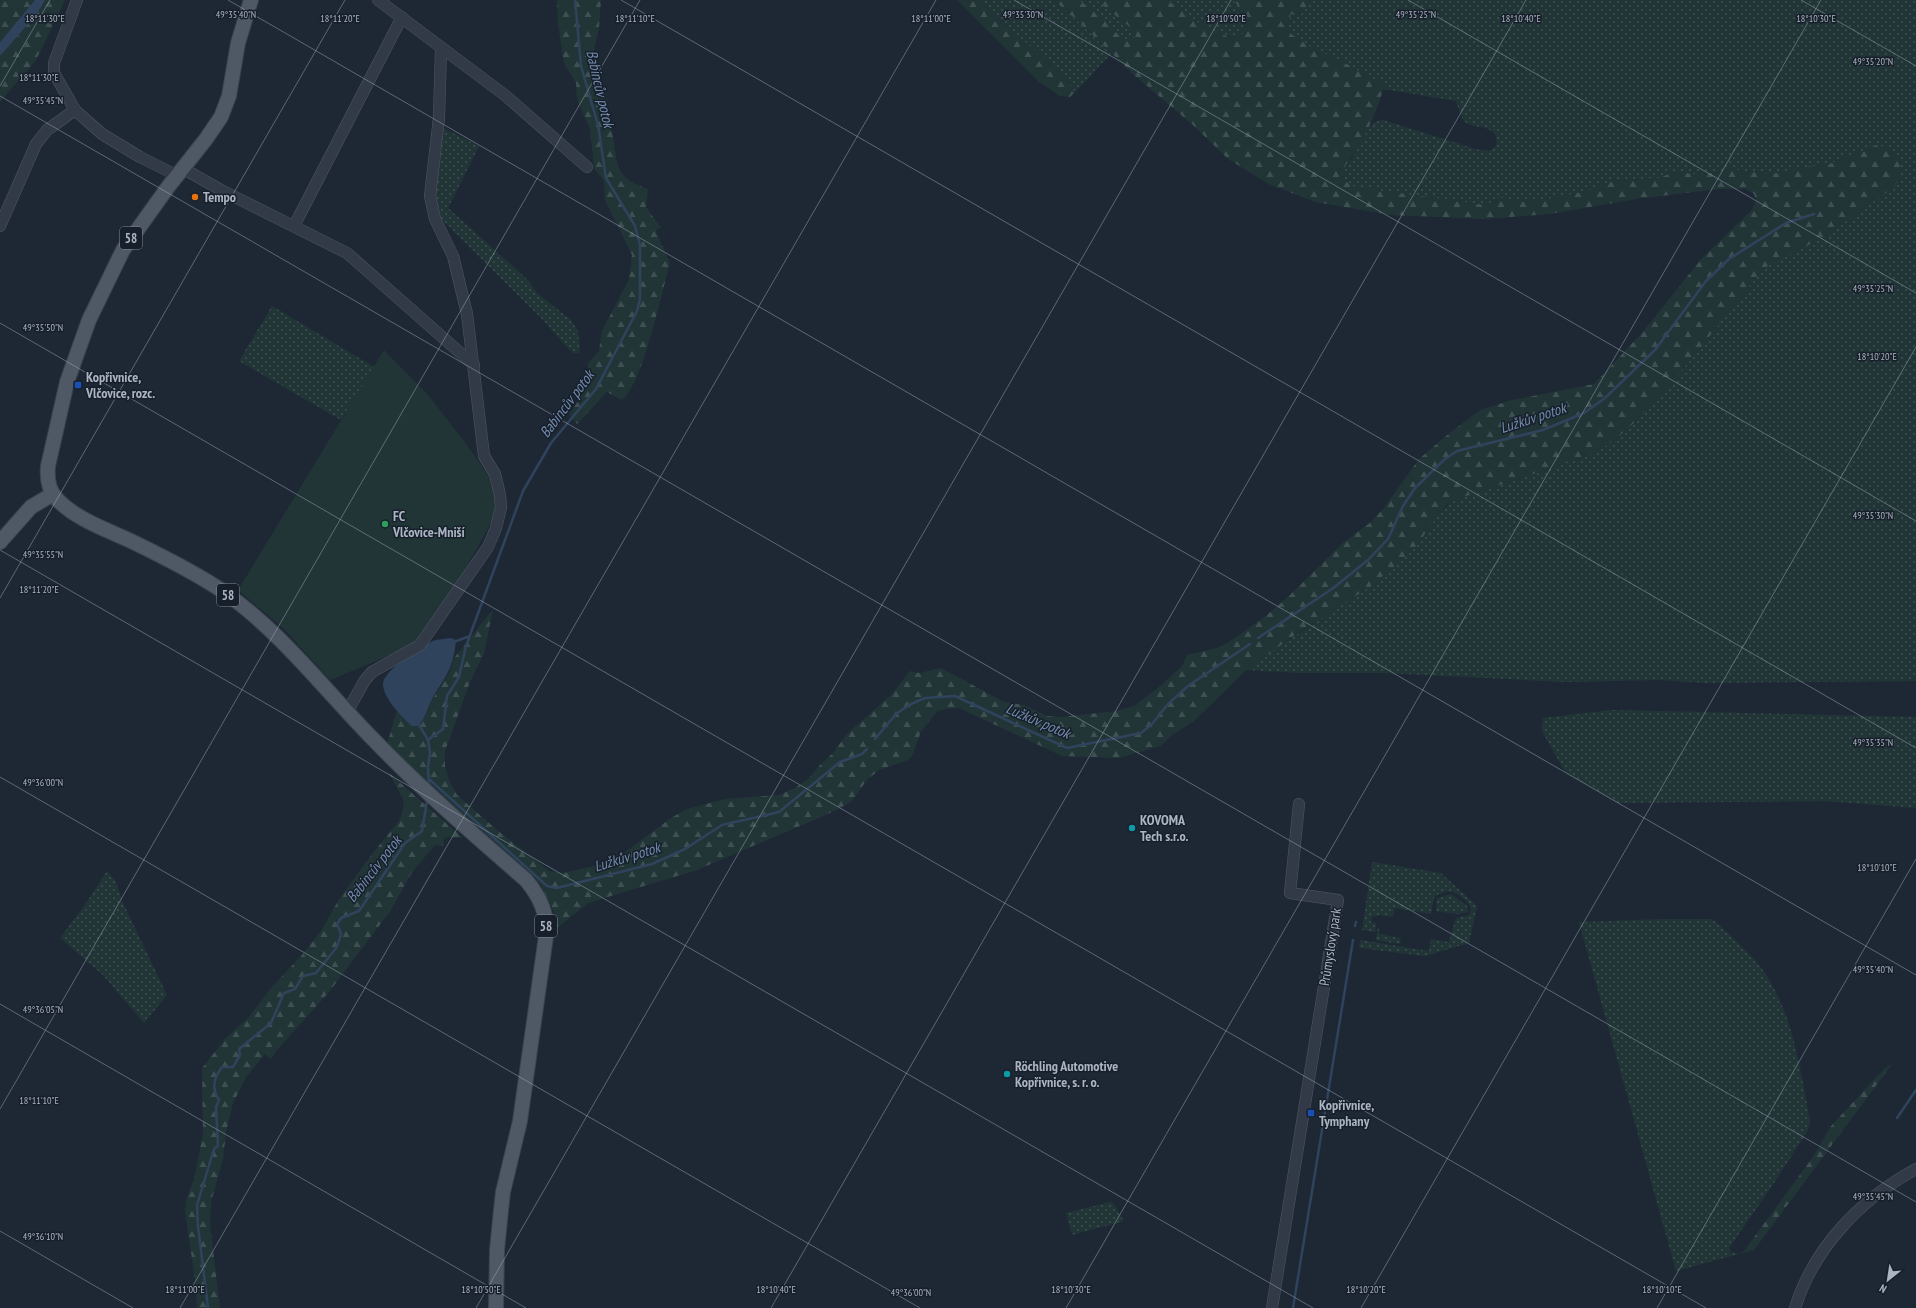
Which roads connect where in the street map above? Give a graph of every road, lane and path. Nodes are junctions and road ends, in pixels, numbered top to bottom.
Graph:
1 (77, 0) edge
2 (251, 0) edge
3 (378, 0) edge
4 (402, 17) junction
5 (441, 49) junction
6 (75, 110) junction
7 (587, 167) dead end
8 (179, 171) junction
9 (0, 226) edge
10 (294, 226) junction
11 (474, 365) junction
12 (53, 494) junction
13 (0, 542) edge
14 (347, 712) junction
15 (1299, 804) dead end
16 (1306, 1050) dead end
17 (1312, 1060) junction
18 (1916, 1168) edge
19 (496, 1308) edge
20 (1272, 1308) edge
21 (1795, 1308) edge

1 - 6 street
2 - 8 main road, 58
3 - 4 street
4 - 5 street
4 - 10 street
5 - 7 street
5 - 11 street
6 - 8 street
6 - 9 street
8 - 10 street
8 - 12 main road, 58
10 - 11 street
11 - 14 street
12 - 13 main road
12 - 14 main road, 58
14 - 19 main road, 58
15 - 17 street, Průmyslový park
16 - 17 street
17 - 20 street, Průmyslový park
18 - 21 street

